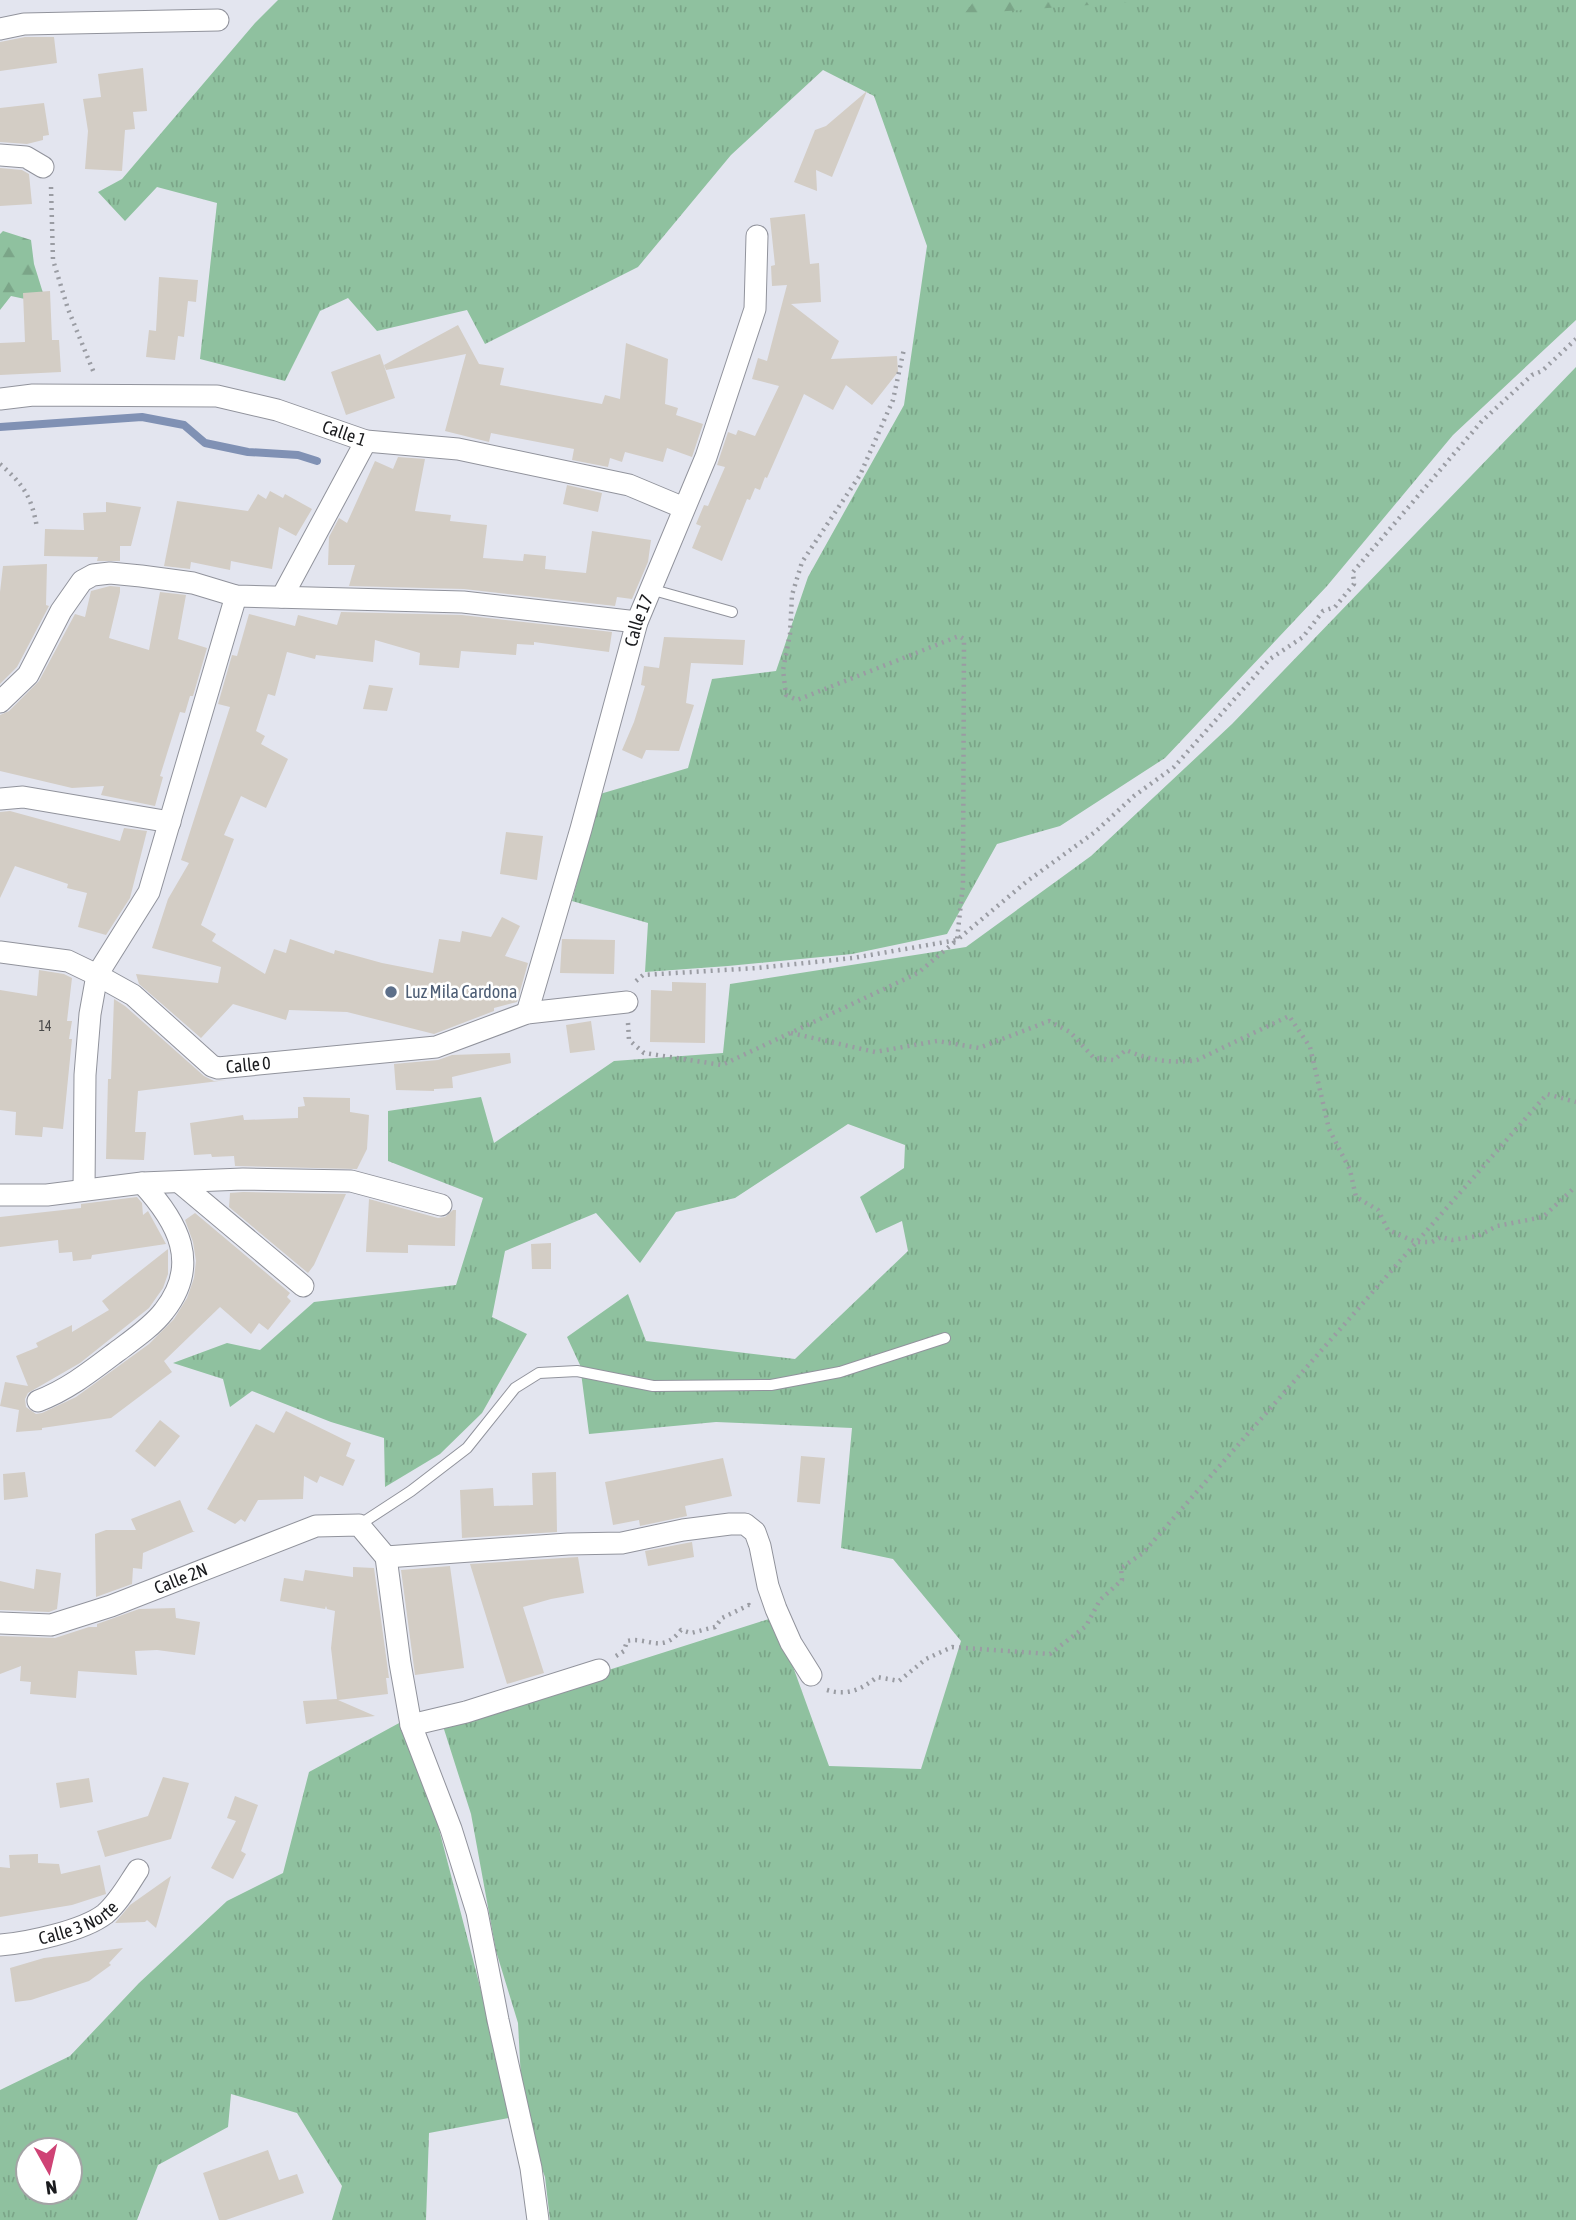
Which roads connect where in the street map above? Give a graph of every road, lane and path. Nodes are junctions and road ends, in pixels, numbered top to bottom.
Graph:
1 (218, 20) dead end
2 (0, 29) edge
3 (0, 155) edge
4 (43, 167) joint
5 (757, 236) dead end
6 (1576, 339) edge
7 (904, 349) dead end
8 (102, 396) junction
9 (0, 399) edge
10 (366, 441) junction
11 (0, 464) edge
12 (684, 508) junction
13 (37, 528) dead end
14 (650, 589) junction
15 (236, 596) junction
16 (282, 597) junction
17 (732, 612) dead end
18 (638, 622) junction
19 (0, 702) edge
20 (0, 799) edge
21 (170, 822) junction
22 (957, 940) junction
23 (0, 952) edge
24 (97, 975) junction
25 (627, 1002) junction
26 (527, 1013) junction
27 (790, 1033) junction
28 (1576, 1102) edge
29 (179, 1182) junction
30 (142, 1183) junction
31 (84, 1190) junction
32 (1576, 1190) edge
33 (0, 1195) edge
34 (441, 1205) dead end
35 (1416, 1242) junction
36 (303, 1286) dead end
37 (945, 1338) dead end
38 (38, 1401) dead end
39 (359, 1525) junction
40 (386, 1557) junction
41 (776, 1609) junction
42 (0, 1623) edge
43 (599, 1670) joint
44 (811, 1675) joint
45 (411, 1725) junction
46 (138, 1870) dead end
47 (0, 1945) edge
48 (538, 2220) edge

1 - 2 street
3 - 4 street
4 - 8 path
5 - 12 street, Calle 17
6 - 22 path
7 - 22 path
8 - 9 street, Calle 1
8 - 10 street, Calle 1
10 - 12 street, Calle 1
10 - 16 street
11 - 13 path
12 - 14 street, Calle 17
14 - 17 lane
14 - 18 street, Calle 17
15 - 16 street
15 - 19 street
15 - 21 street
16 - 18 street
18 - 26 street, Calle 17
20 - 21 street
21 - 24 street
22 - 25 path
22 - 27 path
23 - 24 street, Calle 0
24 - 26 street, Calle 0
24 - 31 street
25 - 26 street, Calle 0
25 - 27 path
27 - 35 path
28 - 35 path
29 - 30 street
29 - 34 street
29 - 36 street
30 - 31 street
30 - 38 street
31 - 33 street
32 - 35 path
35 - 44 path
37 - 39 lane
39 - 40 street
39 - 42 street, Calle 2N
40 - 41 street
40 - 45 street
41 - 43 path
41 - 44 street
43 - 45 street
45 - 48 street
46 - 47 street, Calle 3 Norte

